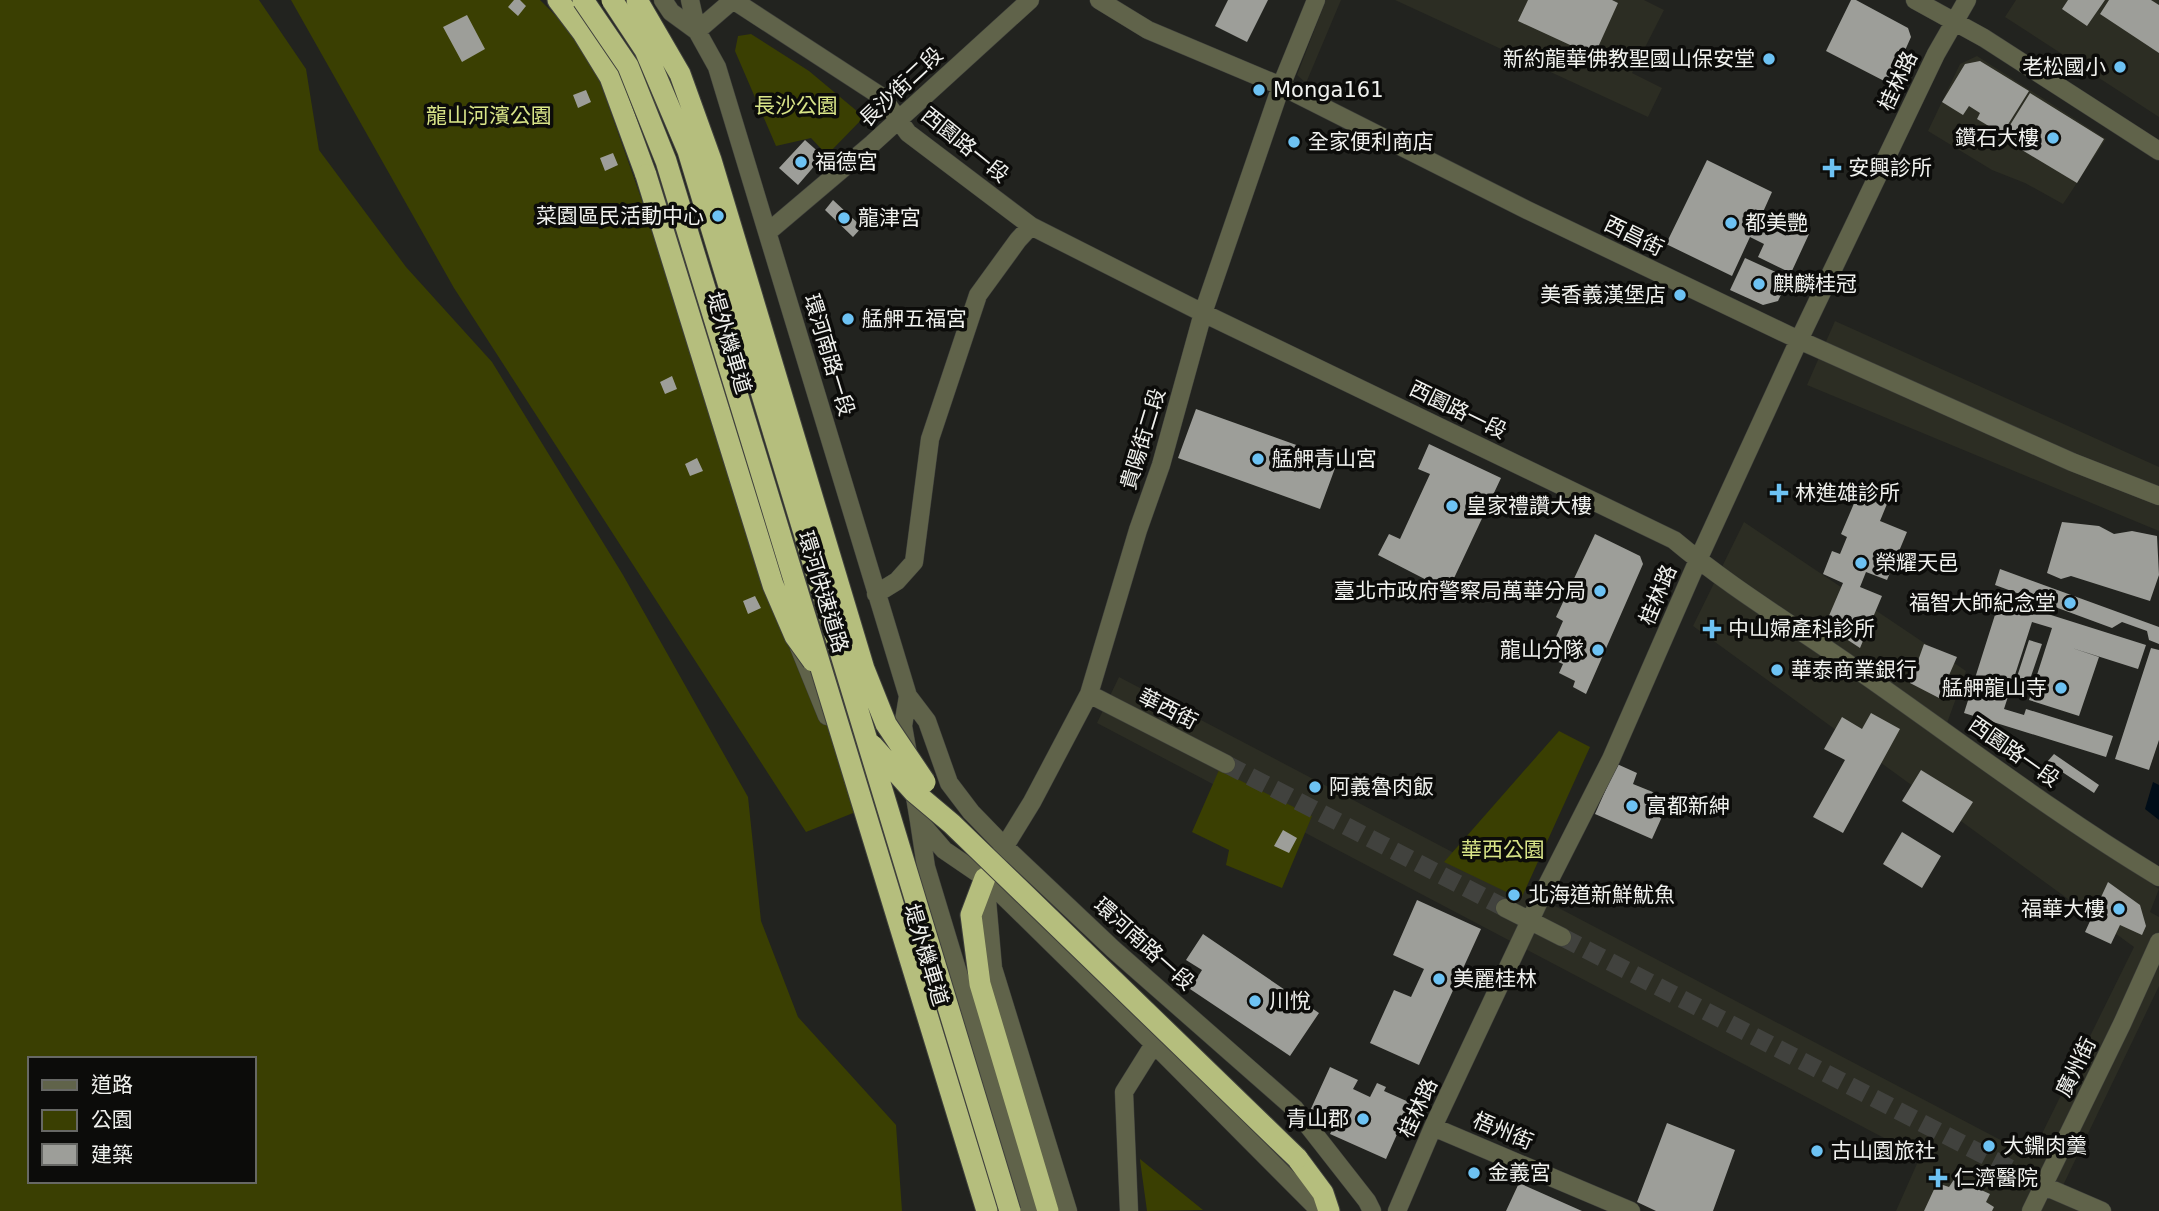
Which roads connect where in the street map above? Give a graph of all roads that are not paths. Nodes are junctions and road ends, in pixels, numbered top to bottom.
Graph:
1 (560, 0) edge
2 (582, 0) edge
3 (612, 0) edge
4 (637, 0) edge
5 (663, 0) edge
6 (690, 0) edge
7 (733, 0) edge
8 (1030, 0) edge
9 (1099, 0) edge
10 (1315, 0) edge
11 (1915, 0) edge
12 (1967, 0) edge
13 (1953, 22) junction
14 (697, 31) junction
15 (1281, 86) junction
16 (898, 119) junction
17 (2159, 151) edge
18 (1031, 226) junction
19 (768, 232) junction
20 (1203, 313) junction
21 (1799, 340) junction
22 (2159, 496) edge
23 (1698, 560) junction
24 (876, 594) junction
25 (1089, 694) junction
26 (908, 696) junction
27 (826, 713) junction
28 (1226, 764) tunnel mouth
29 (919, 821) junction
30 (952, 824) junction
31 (1005, 847) junction
32 (2159, 877) edge
33 (985, 878) junction
34 (1505, 908) tunnel mouth
35 (1530, 920) junction
36 (1562, 937) tunnel mouth
37 (2159, 942) edge
38 (1154, 1044) junction
39 (1433, 1127) junction
40 (2044, 1186) junction
41 (980, 1211) edge
42 (987, 1211) edge
43 (1010, 1211) edge
44 (1030, 1211) edge
45 (1048, 1211) edge
46 (1068, 1211) edge
47 (1129, 1211) edge
48 (1320, 1211) edge
49 (1329, 1211) edge
50 (1372, 1211) edge
51 (1397, 1211) edge
52 (1631, 1211) edge
53 (2031, 1211) edge
54 (2102, 1211) edge

1 - 27 street, 堤外機車道
1 - 30 highway, bridge
2 - 27 street, 堤外機車道
2 - 42 highway, 環河快速道路, bridge
3 - 43 highway, 環河快速道路, bridge
4 - 30 highway, bridge
5 - 14 street, 環河南路一段
6 - 14 street, 環河南路一段
7 - 14 street
7 - 16 street, 西園路一段
8 - 16 street, 長沙街二段
9 - 15 street, 西昌街
10 - 15 street, 貴陽街二段
11 - 13 street
12 - 13 street, 桂林路
13 - 17 street
13 - 21 street, 桂林路
14 - 19 street, 環河南路一段
15 - 20 street, 貴陽街二段
15 - 21 street, 西昌街
16 - 18 street, 西園路一段
16 - 19 street, 長沙街二段
18 - 20 street, 西園路一段
18 - 24 street
19 - 24 street, 環河南路一段
20 - 23 street, 西園路一段
20 - 25 street, 貴陽街二段
21 - 22 street, 西昌街
21 - 23 street, 桂林路
23 - 32 street, 西園路一段
23 - 35 street, 桂林路
24 - 26 street, 環河南路一段
25 - 28 street, 華西街
25 - 31 street, 貴陽街二段
26 - 29 street, 環河南路一段
26 - 31 street, 環河南路一段
27 - 41 street, 堤外機車道
29 - 33 street
29 - 44 street, 環河南路一段
30 - 49 highway, bridge
31 - 33 street, 貴陽街二段
31 - 50 street, 環河南路一段
33 - 38 street
33 - 45 highway
33 - 46 street
34 - 35 street
35 - 36 street
35 - 39 street, 桂林路
37 - 40 street, 廣州街
38 - 47 street
38 - 48 street
39 - 51 street, 桂林路
39 - 52 street, 梧州街
40 - 53 street, 廣州街
40 - 54 street

